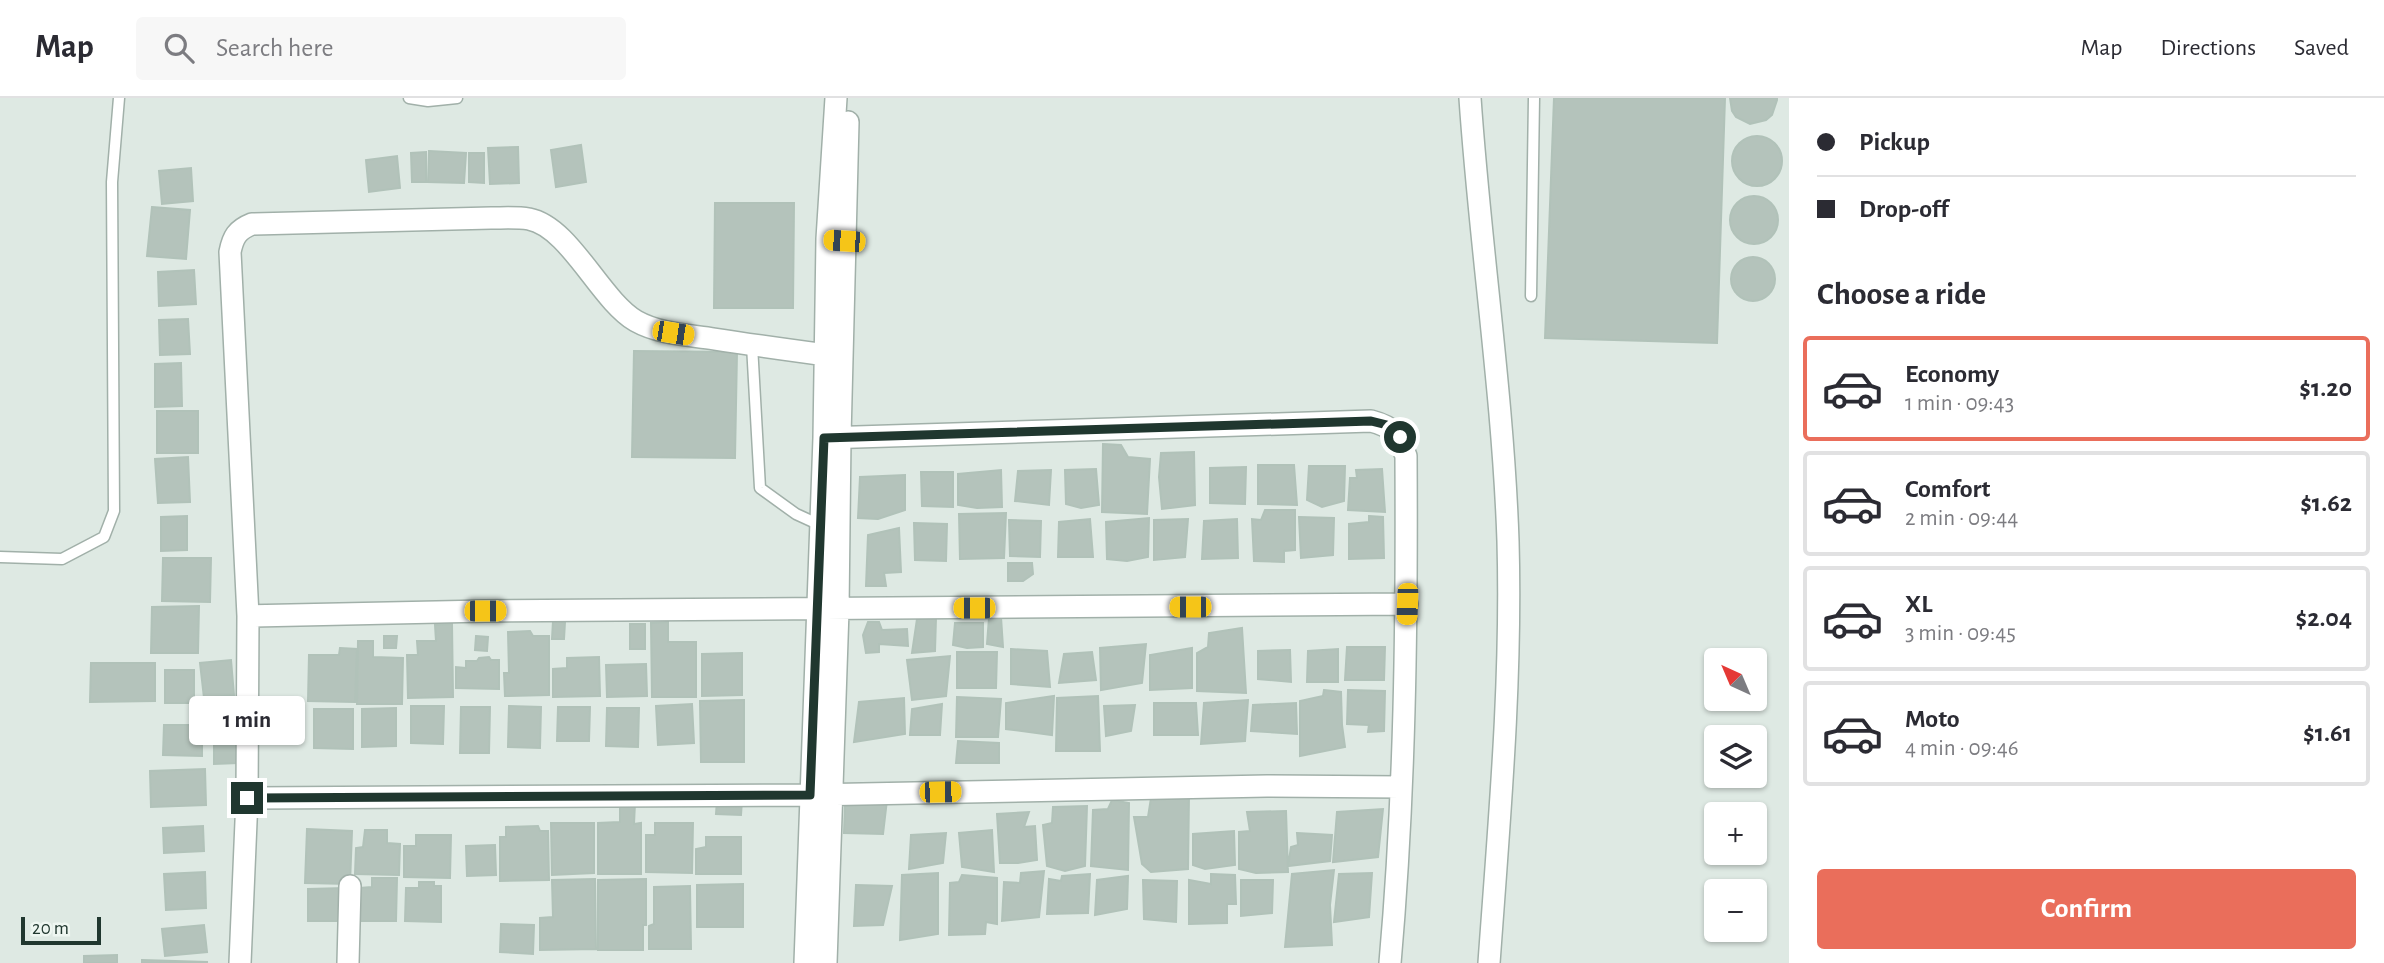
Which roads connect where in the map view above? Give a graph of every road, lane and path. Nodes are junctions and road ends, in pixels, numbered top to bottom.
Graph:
1 (119, 98) edge
2 (409, 98) edge
3 (457, 98) edge
4 (836, 98) edge
5 (849, 98) edge
6 (1470, 98) edge
7 (1534, 98) edge
8 (836, 240) junction
9 (1531, 296) dead end
10 (752, 345) junction
11 (826, 355) junction
12 (832, 437) junction
13 (820, 525) junction
14 (0, 557) edge
15 (1407, 604) junction
16 (828, 610) junction
17 (248, 617) junction
18 (1401, 787) junction
19 (820, 794) junction
20 (247, 798) junction
21 (350, 886) dead end
22 (240, 963) edge
23 (348, 963) edge
24 (805, 963) edge
25 (826, 963) edge
26 (1390, 963) edge
27 (1489, 963) edge

1 - 14 lane
2 - 3 lane
4 - 8 street
5 - 8 street
6 - 27 street
7 - 9 lane
8 - 11 street
8 - 12 street
10 - 11 street
10 - 13 lane
10 - 17 street
11 - 12 street
12 - 13 street
12 - 15 street
12 - 16 street
13 - 16 street
15 - 16 street
15 - 18 street
16 - 17 street
16 - 19 street
17 - 20 street
18 - 19 street
18 - 26 street
19 - 20 street
19 - 24 street
19 - 25 street
20 - 22 street
21 - 23 street

